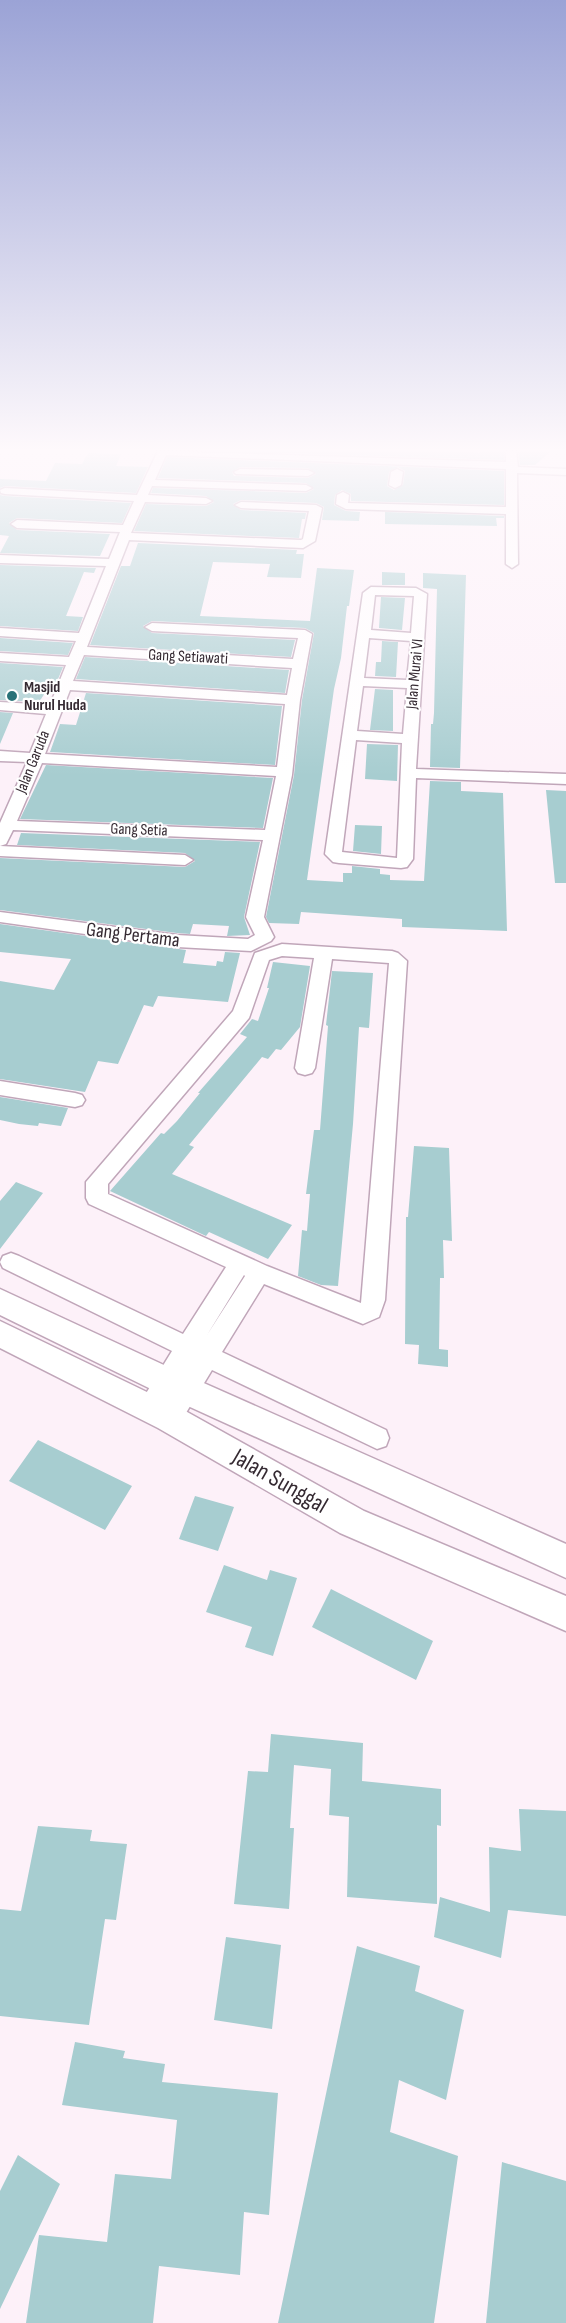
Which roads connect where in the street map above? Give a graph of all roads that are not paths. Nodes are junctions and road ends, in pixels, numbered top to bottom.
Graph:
1 (11, 559) edge
2 (114, 559) edge
3 (512, 559) edge
4 (112, 563) junction
5 (512, 564) dead end
6 (152, 627) dead end
7 (0, 632) edge
8 (363, 634) junction
9 (418, 637) junction
10 (77, 650) junction
11 (0, 657) edge
12 (300, 664) junction
13 (356, 682) junction
14 (414, 684) junction
15 (64, 685) junction
16 (293, 700) junction
17 (0, 706) edge
18 (54, 710) junction
19 (348, 735) junction
20 (410, 739) junction
21 (0, 756) edge
22 (34, 759) junction
23 (279, 772) dead end
24 (410, 773) junction
25 (566, 779) edge
26 (3, 833) edge
27 (271, 835) junction
28 (0, 851) edge
29 (185, 860) dead end
30 (0, 917) edge
31 (324, 951) junction
32 (305, 1068) dead end
33 (0, 1088) edge
34 (75, 1100) dead end
35 (11, 1262) dead end
36 (249, 1268) junction
37 (0, 1301) edge
38 (0, 1334) edge
39 (198, 1351) junction
40 (178, 1386) junction
41 (159, 1413) junction
42 (376, 1438) dead end
43 (566, 1560) edge
44 (566, 1614) edge

1 - 4 street
2 - 4 street, Jalan Garuda
3 - 5 street
4 - 10 street, Jalan Garuda
6 - 12 street
7 - 10 street
8 - 9 street
8 - 9 street, Jalan Murai VI
8 - 13 street, Jalan Murai VI
9 - 14 street, Jalan Murai VI
10 - 11 street
10 - 12 street, Gang Setiawati
10 - 15 street, Jalan Garuda
12 - 16 street
13 - 14 street
13 - 19 street, Jalan Murai VI
14 - 20 street, Jalan Murai VI
15 - 16 street
15 - 18 street, Jalan Garuda
16 - 27 street
17 - 18 street
18 - 22 street, Jalan Garuda
19 - 20 street
19 - 24 street, Jalan Murai VI
20 - 24 street, Jalan Murai VI
21 - 22 street
22 - 23 street
22 - 26 street, Jalan Garuda
24 - 25 street
26 - 27 street, Gang Setia
27 - 30 street, Gang Pertama
28 - 29 street
31 - 32 street
31 - 36 street
31 - 36 street
33 - 34 street
35 - 39 street
36 - 39 street
37 - 40 main road, Jalan Sunggal
38 - 41 main road, Jalan Sunggal
39 - 40 street
39 - 42 street
40 - 41 street
40 - 43 main road, Jalan Sunggal
41 - 44 main road, Jalan Sunggal

